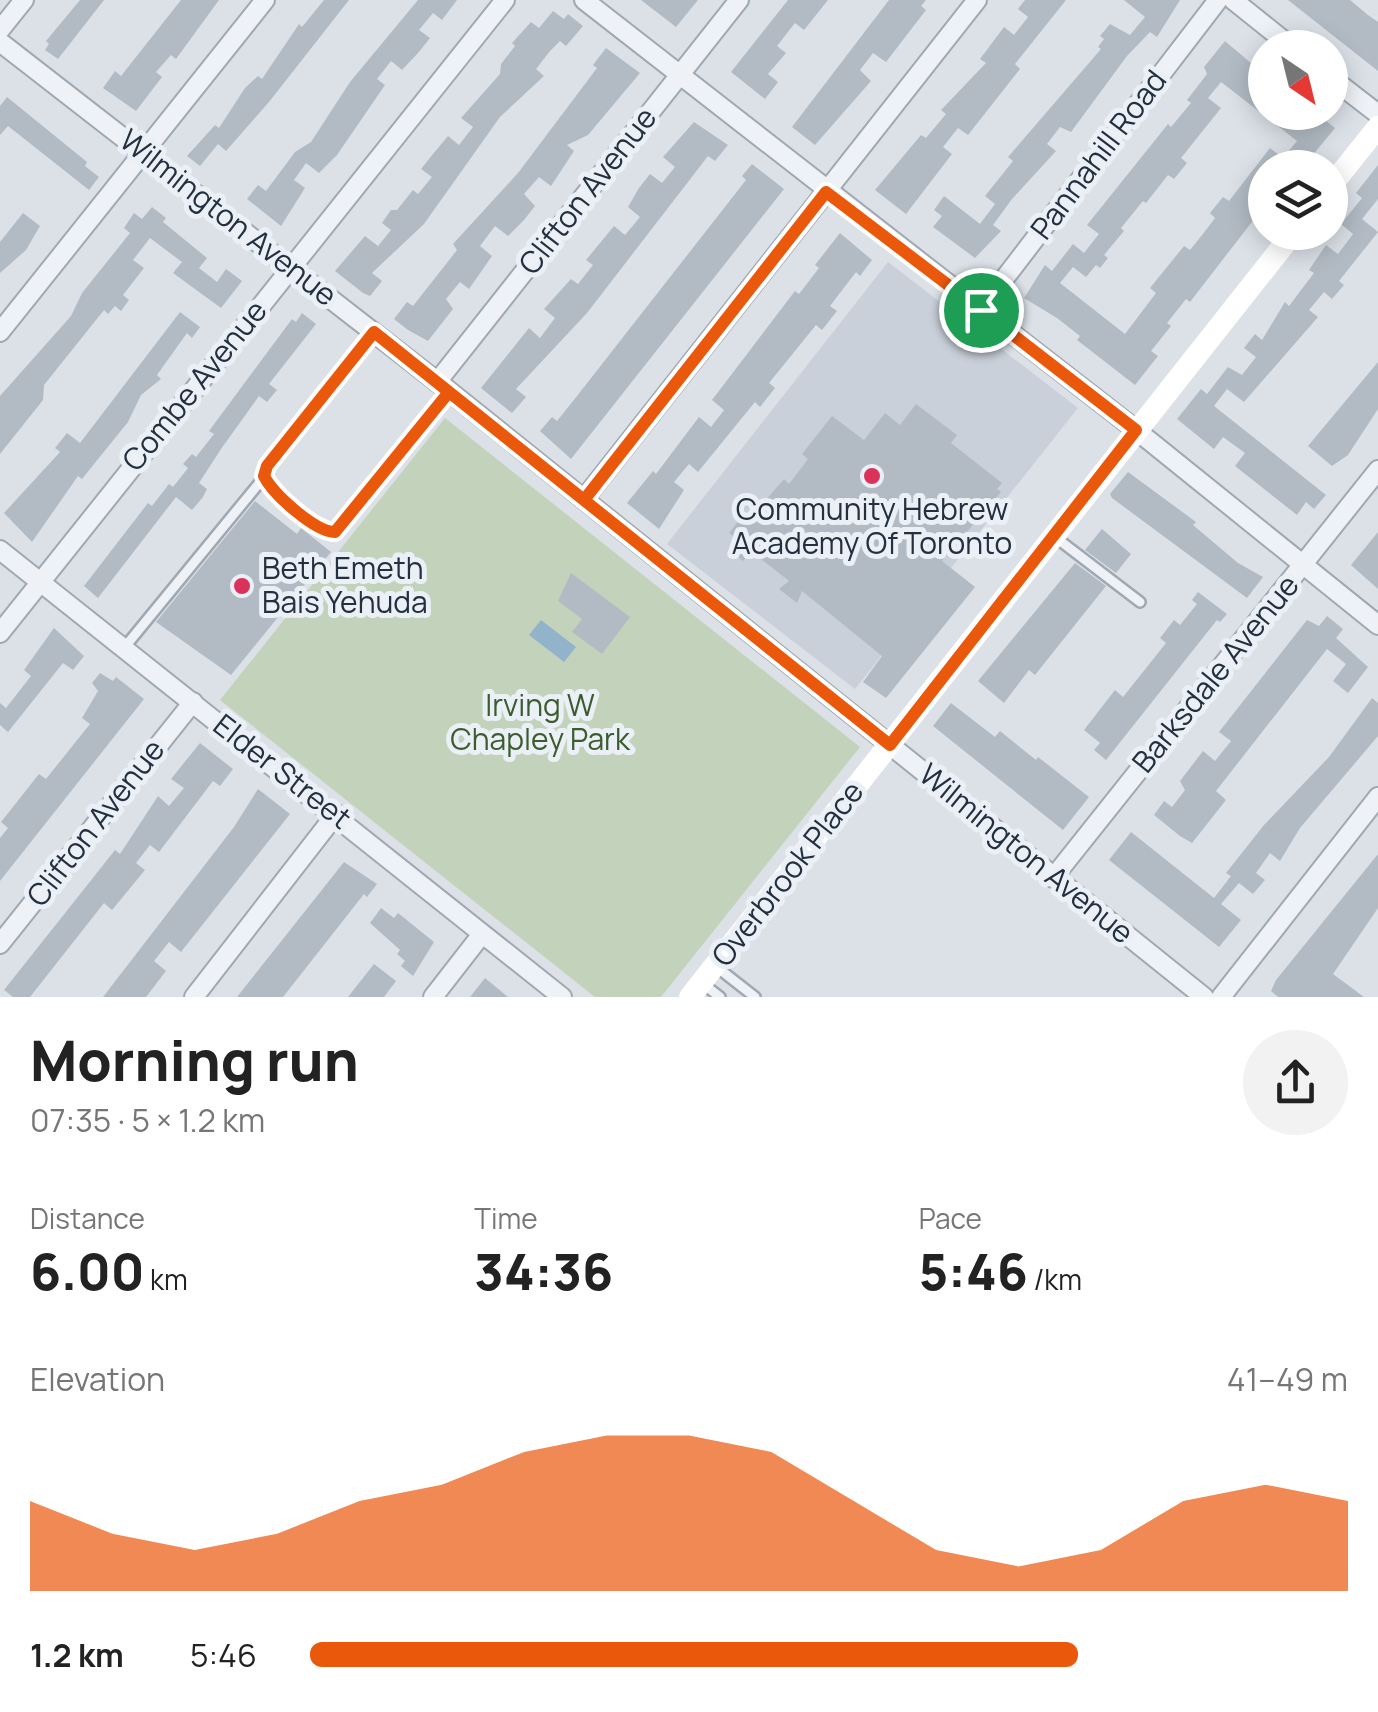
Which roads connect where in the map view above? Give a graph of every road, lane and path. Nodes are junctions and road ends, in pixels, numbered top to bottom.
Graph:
1 (24, 0) edge
2 (265, 0) edge
3 (505, 0) edge
4 (584, 0) edge
5 (739, 0) edge
6 (977, 0) edge
7 (1218, 0) edge
8 (1233, 0) edge
9 (0, 30) edge
10 (1270, 30) edge
11 (0, 42) edge
12 (678, 76) junction
13 (1348, 90) edge
14 (1378, 114) edge
15 (1378, 127) edge
16 (144, 152) junction
17 (1348, 164) edge
18 (826, 192) junction
19 (1280, 250) edge
20 (290, 266) junction
21 (981, 310) junction
22 (0, 332) edge
23 (374, 332) junction
24 (443, 387) junction
25 (1136, 430) junction
26 (1378, 470) edge
27 (264, 476) junction
28 (584, 500) junction
29 (1053, 536) junction
30 (0, 550) edge
31 (1304, 564) junction
32 (39, 581) junction
33 (1140, 602) dead end
34 (1378, 625) edge
35 (0, 633) edge
36 (124, 648) junction
37 (193, 702) junction
38 (890, 745) junction
39 (1378, 797) edge
40 (336, 814) junction
41 (1053, 878) junction
42 (482, 934) junction
43 (0, 944) edge
44 (707, 986) edge
45 (1201, 996) edge
46 (194, 997) edge
47 (433, 997) edge
48 (562, 997) edge
49 (755, 997) edge
50 (1220, 997) edge

1 - 9 street
2 - 16 street
3 - 20 street, Combe Avenue
4 - 12 street
5 - 12 street, Clifton Avenue
6 - 18 street
7 - 21 street, Pannahill Road
8 - 10 street
11 - 16 street, Wilmington Avenue
12 - 18 street
12 - 24 street, Clifton Avenue
13 - 14 street
15 - 17 street
16 - 20 street, Wilmington Avenue
16 - 22 street
18 - 21 street
18 - 28 street
19 - 25 street, Overbrook Place
20 - 23 street, Wilmington Avenue
20 - 32 street, Combe Avenue
21 - 25 street
23 - 24 street, Wilmington Avenue
23 - 27 lane
24 - 27 lane
24 - 28 street, Wilmington Avenue
25 - 29 street, Overbrook Place
25 - 31 street
26 - 31 street, Barksdale Avenue
27 - 36 lane
28 - 38 street, Wilmington Avenue
29 - 33 lane
29 - 38 street, Overbrook Place
30 - 32 street, Elder Street
31 - 34 street
31 - 41 street, Barksdale Avenue
32 - 35 street, Combe Avenue
32 - 36 street, Elder Street
36 - 37 street, Elder Street
37 - 40 street, Elder Street
37 - 43 street, Clifton Avenue
38 - 41 street, Wilmington Avenue
38 - 44 street, Overbrook Place
39 - 50 street
40 - 42 street, Elder Street
40 - 46 street
41 - 45 street, Wilmington Avenue
42 - 47 street
42 - 48 street, Elder Street
44 - 49 lane

